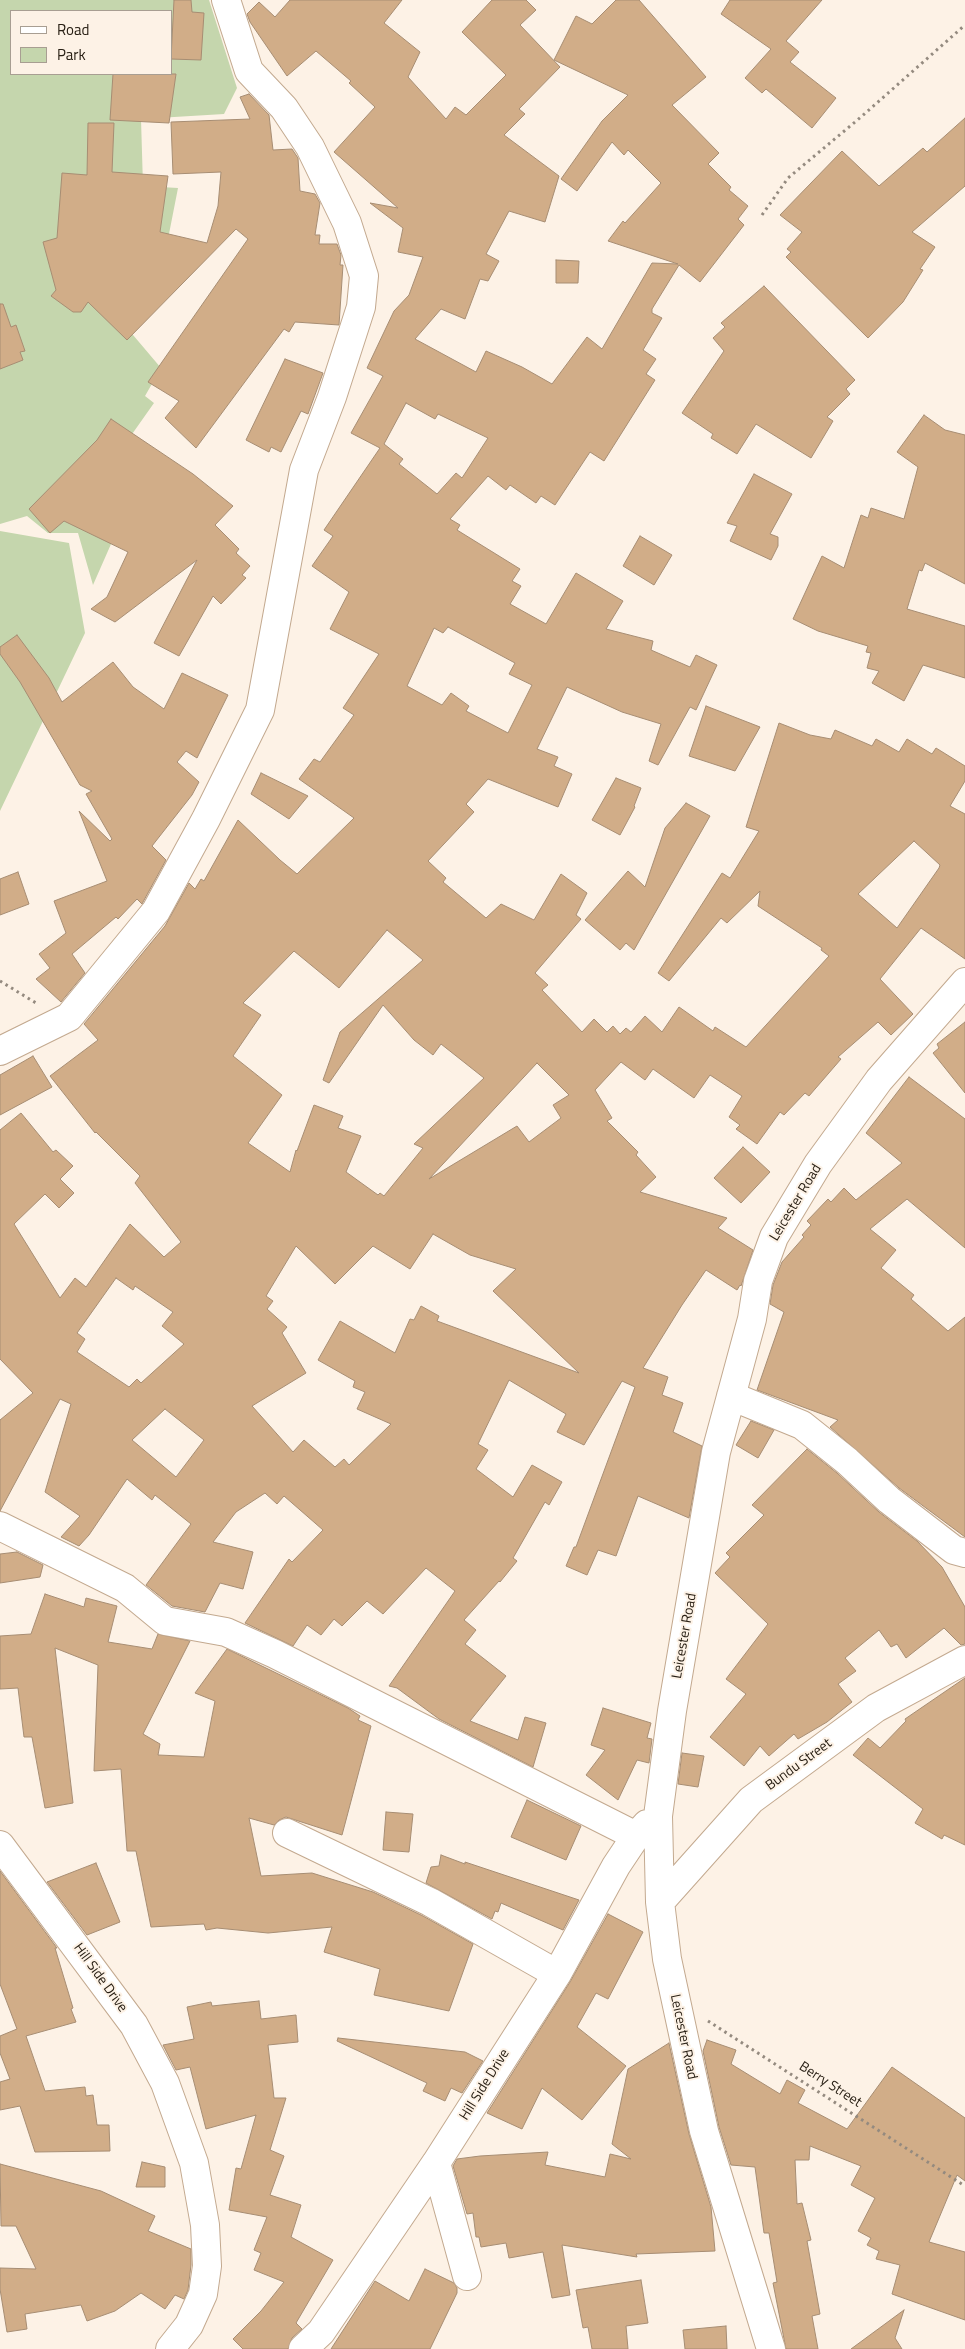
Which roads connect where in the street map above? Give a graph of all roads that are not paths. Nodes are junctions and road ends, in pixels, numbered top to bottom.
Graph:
1 (226, 0) edge
2 (965, 982) edge
3 (0, 1051) edge
4 (731, 1396) junction
5 (0, 1526) edge
6 (965, 1553) edge
7 (965, 1660) edge
8 (658, 1816) junction
9 (287, 1833) dead end
10 (636, 1836) junction
11 (0, 1844) edge
12 (660, 1902) junction
13 (557, 1974) junction
14 (436, 2163) junction
15 (467, 2276) dead end
16 (170, 2349) edge
17 (303, 2349) edge
18 (771, 2349) edge

1 - 3 street
2 - 4 street, Leicester Road
4 - 6 street
4 - 8 street, Leicester Road
5 - 10 street
7 - 12 street, Bundu Street
8 - 10 street, Hill Side Drive
8 - 12 street, Leicester Road
9 - 13 street
10 - 13 street, Hill Side Drive
11 - 16 street, Hill Side Drive
12 - 18 street, Leicester Road
13 - 14 street, Hill Side Drive
14 - 15 street
14 - 17 street, Hill Side Drive

